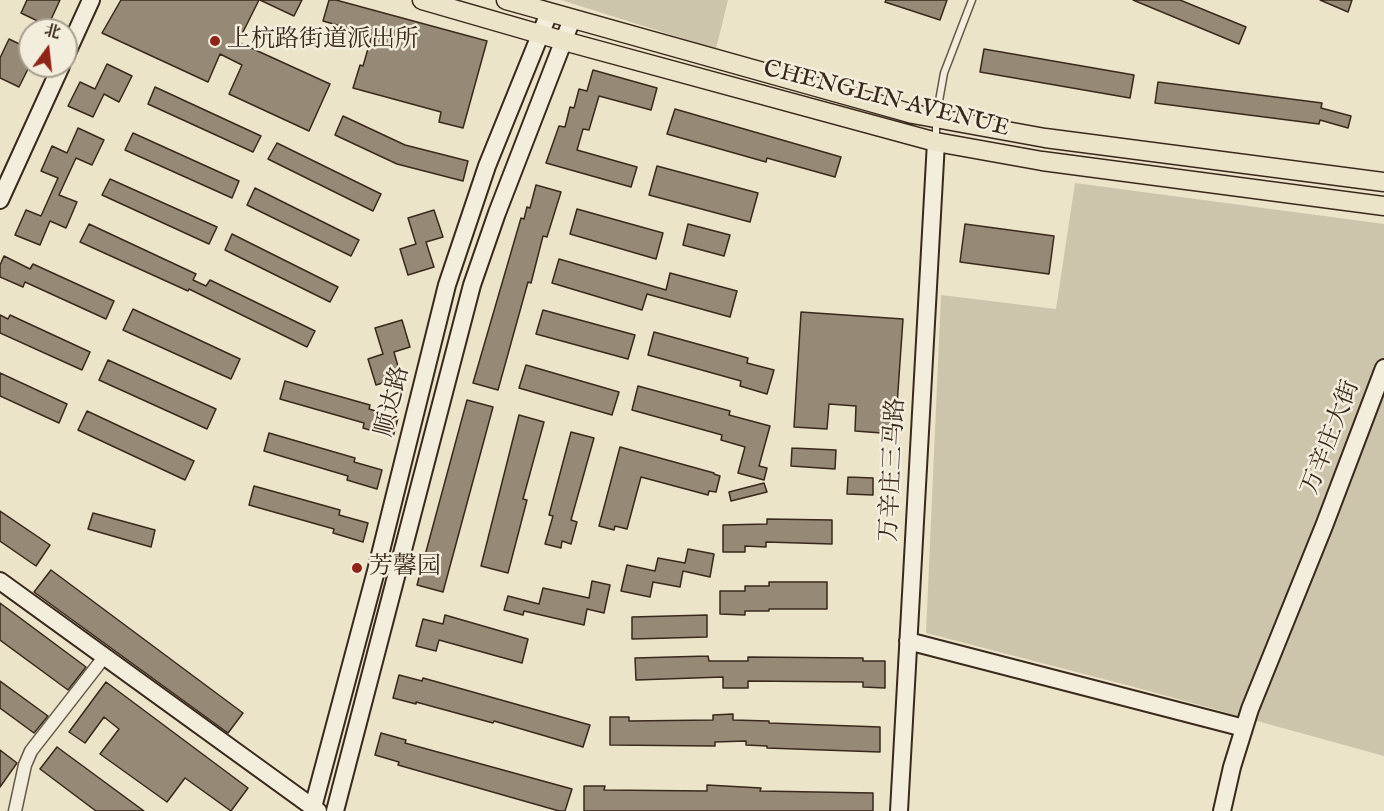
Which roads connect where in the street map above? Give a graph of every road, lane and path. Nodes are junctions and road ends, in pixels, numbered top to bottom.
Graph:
1 (81, 0) edge
2 (91, 0) edge
3 (422, 0) edge
4 (506, 0) edge
5 (972, 0) edge
6 (549, 13) junction
7 (73, 18) edge
8 (572, 19) junction
9 (78, 29) edge
10 (540, 34) junction
11 (564, 41) junction
12 (46, 78) edge
13 (56, 78) edge
14 (936, 118) junction
15 (936, 142) junction
16 (0, 178) edge
17 (1384, 182) edge
18 (0, 200) edge
19 (1384, 206) edge
20 (1384, 368) edge
21 (0, 581) edge
22 (909, 641) junction
23 (105, 656) junction
24 (1244, 728) junction
25 (899, 806) edge
26 (314, 810) edge
27 (15, 811) edge
28 (335, 811) edge
29 (1222, 811) edge

1 - 7 street
2 - 9 street
3 - 10 main road, CHENGLIN AVENUE
4 - 6 main road, CHENGLIN AVENUE
5 - 14 lane
6 - 8 main road, CHENGLIN AVENUE
6 - 10 street, 顺达路
8 - 11 street, 顺达路
8 - 14 main road, CHENGLIN AVENUE
10 - 11 main road, CHENGLIN AVENUE
10 - 26 street, 顺达路
11 - 15 main road, CHENGLIN AVENUE
11 - 28 street, 顺达路
12 - 16 street
13 - 18 street
14 - 15 lane
14 - 17 main road, CHENGLIN AVENUE
15 - 19 main road, CHENGLIN AVENUE
15 - 22 street, 万辛庄三马路
20 - 24 street, 万辛庄大街
21 - 23 street
22 - 24 street
22 - 25 street, 万辛庄三马路
23 - 26 street
23 - 27 street
24 - 29 street, 万辛庄大街

